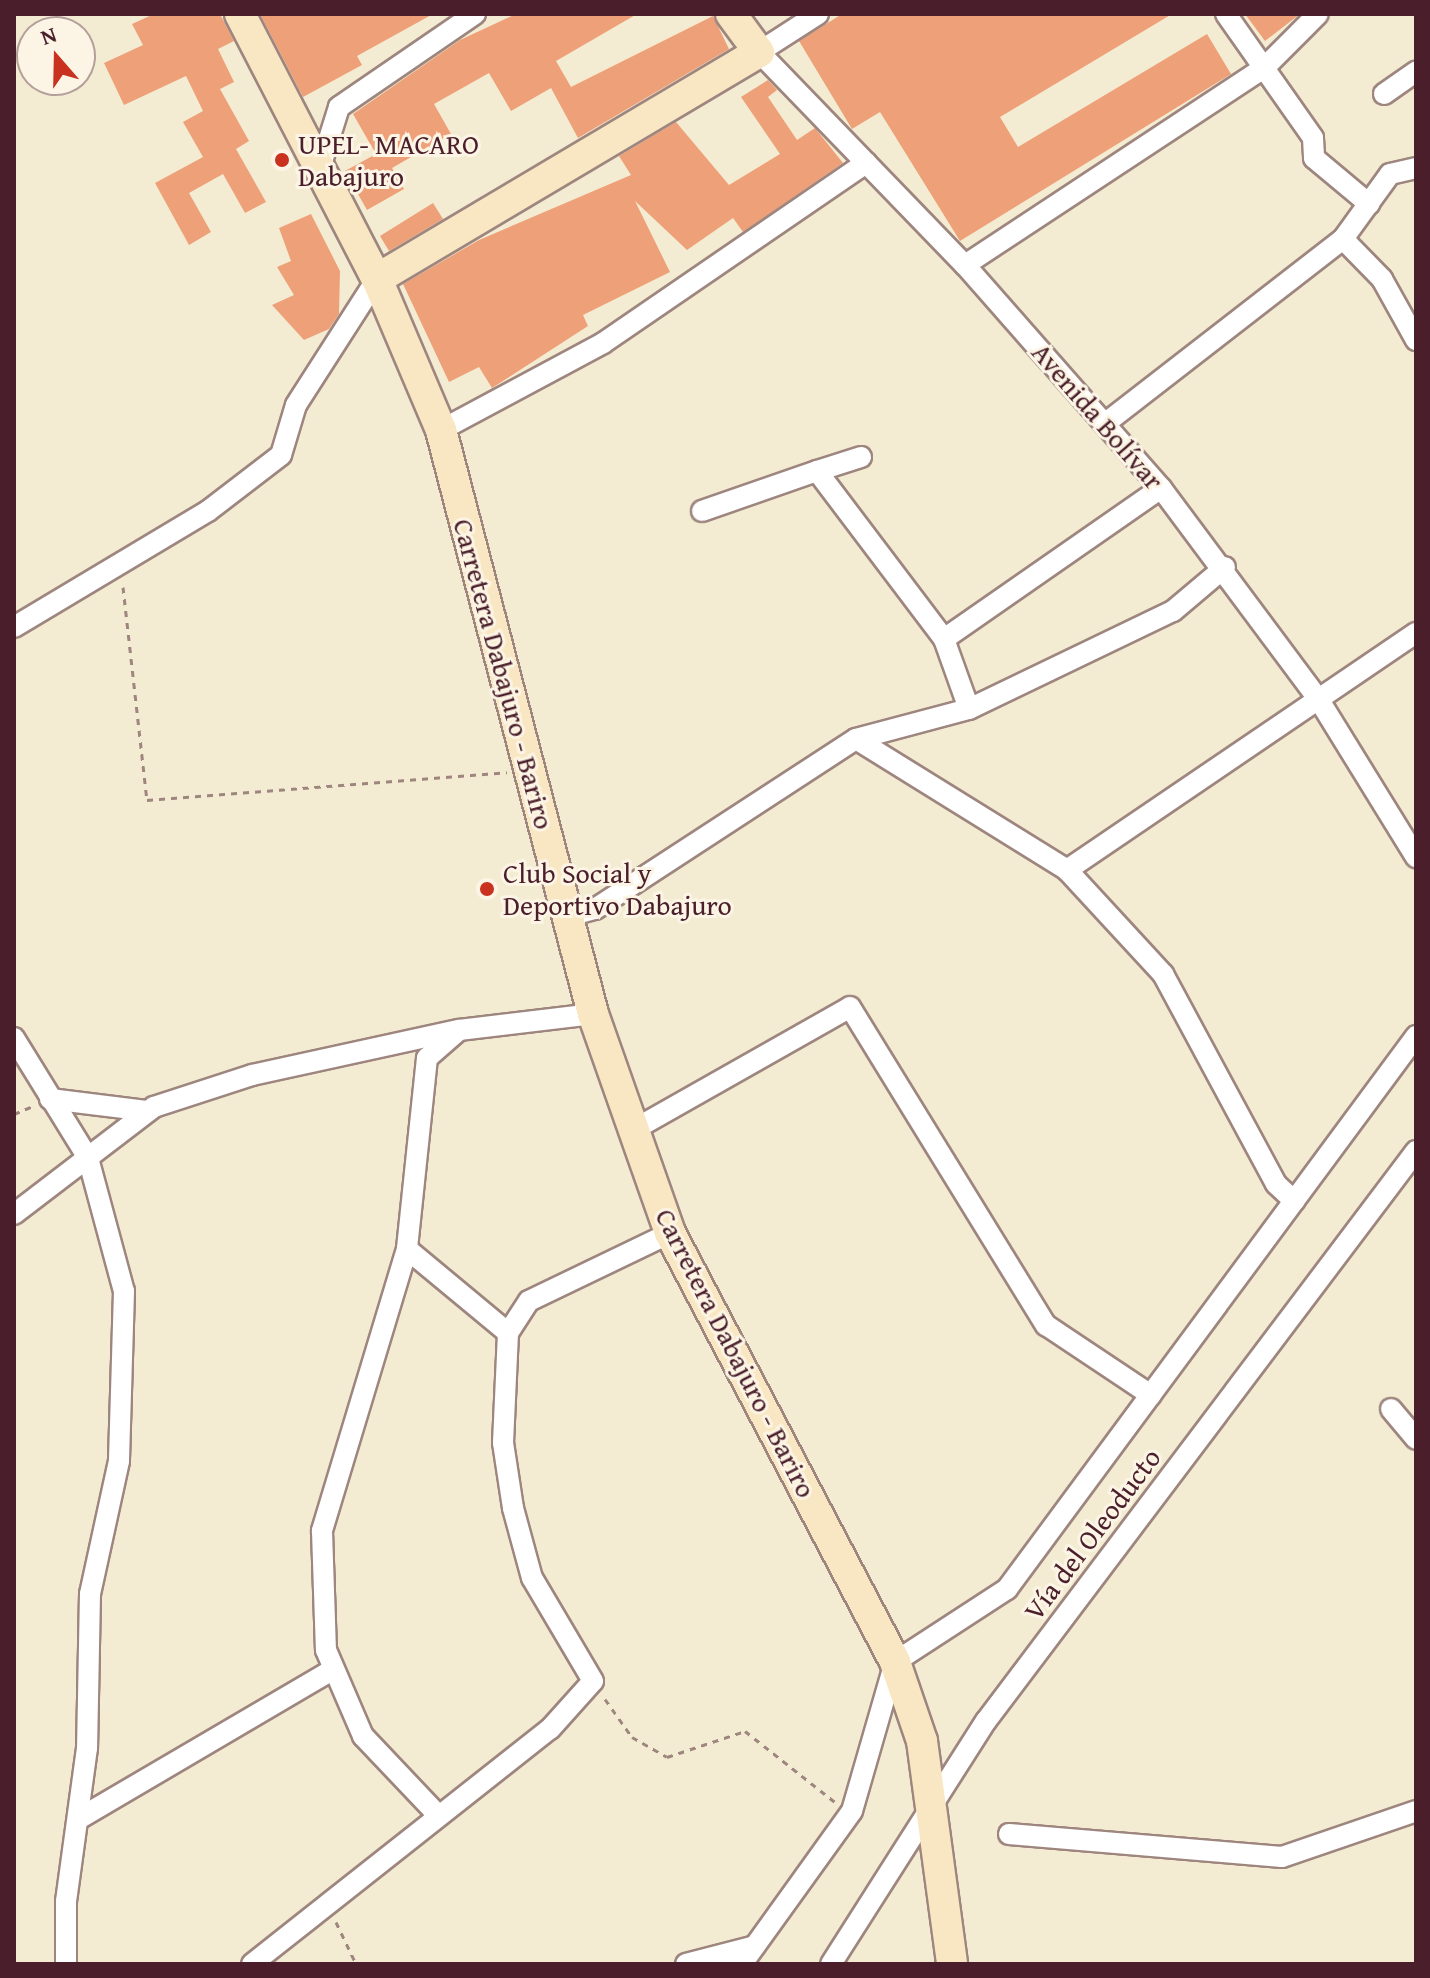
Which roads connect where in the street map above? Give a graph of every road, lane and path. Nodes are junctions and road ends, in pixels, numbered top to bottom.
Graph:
1 (240, 14) edge
2 (475, 14) edge
3 (731, 14) edge
4 (818, 14) edge
5 (1226, 14) edge
6 (1318, 14) edge
7 (759, 52) junction
8 (1264, 68) junction
9 (1416, 72) edge
10 (1384, 94) dead end
11 (866, 163) junction
12 (1416, 168) edge
13 (319, 171) junction
14 (1369, 204) junction
15 (1343, 239) junction
16 (965, 265) junction
17 (377, 279) junction
18 (1416, 340) edge
19 (1107, 422) junction
20 (441, 430) junction
21 (861, 457) dead end
22 (817, 471) junction
23 (1161, 488) junction
24 (702, 511) dead end
25 (121, 567) junction
26 (1225, 567) junction
27 (14, 627) edge
28 (1416, 633) edge
29 (944, 639) junction
30 (1319, 700) junction
31 (969, 709) junction
32 (856, 739) junction
33 (530, 770) junction
34 (1416, 857) edge
35 (1067, 870) junction
36 (568, 916) junction
37 (593, 1014) junction
38 (459, 1030) junction
39 (1416, 1036) edge
40 (14, 1038) edge
41 (50, 1099) junction
42 (148, 1111) junction
43 (633, 1130) junction
44 (1416, 1151) edge
45 (88, 1158) junction
46 (1294, 1201) junction
47 (14, 1214) edge
48 (670, 1233) junction
49 (407, 1249) junction
50 (508, 1333) junction
51 (1151, 1395) junction
52 (1391, 1409) dead end
53 (1416, 1439) edge
54 (895, 1662) junction
55 (332, 1670) junction
56 (593, 1681) junction
57 (929, 1810) junction
58 (852, 1811) junction
59 (1416, 1811) edge
60 (439, 1816) junction
61 (80, 1818) junction
62 (1009, 1834) dead end
63 (328, 1904) junction
64 (755, 1946) junction
65 (66, 1964) edge
66 (252, 1964) edge
67 (356, 1964) edge
68 (686, 1964) edge
69 (742, 1964) edge
70 (831, 1964) edge
71 (952, 1964) edge

1 - 13 street, Carretera Dabajuro - Bariro
2 - 13 street
3 - 7 street, Avenida Bolívar
4 - 7 street
5 - 8 street
6 - 8 street
7 - 11 street, Avenida Bolívar
7 - 17 street
8 - 14 street
8 - 16 street
9 - 10 street
11 - 16 street, Avenida Bolívar
11 - 20 street
12 - 14 street
13 - 17 street, Carretera Dabajuro - Bariro
14 - 15 street
15 - 18 street
15 - 19 street
16 - 19 street, Avenida Bolívar
17 - 20 street, Carretera Dabajuro - Bariro
17 - 25 street
19 - 23 street, Avenida Bolívar
20 - 33 street, Carretera Dabajuro - Bariro
21 - 22 street
22 - 24 street
22 - 29 street
23 - 26 street, Avenida Bolívar
23 - 29 street
25 - 27 street
25 - 33 path
26 - 30 street, Avenida Bolívar
26 - 31 street
28 - 30 street
29 - 31 street
30 - 34 street, Avenida Bolívar
30 - 35 street
31 - 32 street
32 - 35 street
32 - 36 street
33 - 36 street, Carretera Dabajuro - Bariro
35 - 46 street
36 - 37 street, Carretera Dabajuro - Bariro
37 - 38 street
37 - 43 street, Carretera Dabajuro - Bariro
38 - 42 street
38 - 49 street
39 - 46 street
40 - 41 street
41 - 42 street
41 - 45 street
42 - 45 street
43 - 48 street, Carretera Dabajuro - Bariro
43 - 51 street
44 - 57 street, Vía del Oleoducto
45 - 47 street
45 - 61 street
46 - 51 street
48 - 50 street
48 - 54 street, Carretera Dabajuro - Bariro
49 - 50 street
49 - 55 street
50 - 56 street
51 - 54 street
52 - 53 street
54 - 57 street, Carretera Dabajuro - Bariro
54 - 58 street
55 - 60 street
55 - 61 street
56 - 58 path
56 - 60 street
57 - 70 street, Vía del Oleoducto
57 - 71 street, Carretera Dabajuro - Bariro
58 - 64 street
59 - 62 street
60 - 63 street
61 - 65 street
63 - 66 street
63 - 67 path
64 - 68 street
64 - 69 street

